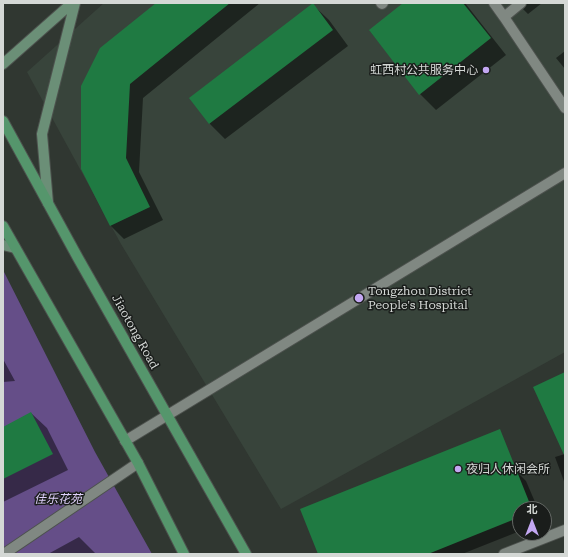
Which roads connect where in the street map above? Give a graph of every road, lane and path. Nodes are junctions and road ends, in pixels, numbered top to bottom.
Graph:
1 (74, 3) edge
2 (494, 3) edge
3 (521, 3) edge
4 (504, 17) junction
5 (3, 64) edge
6 (565, 108) edge
7 (3, 121) edge
8 (565, 173) edge
9 (48, 203) junction
10 (3, 226) edge
11 (3, 245) edge
12 (15, 248) junction
13 (125, 441) junction
14 (138, 463) junction
15 (565, 530) edge
16 (4, 554) edge
17 (184, 554) edge
18 (246, 554) edge
19 (504, 554) edge

1 - 5 main road
1 - 9 main road
2 - 4 street
3 - 4 street
4 - 6 street
7 - 9 main road, Jiaotong Road
8 - 13 street
9 - 18 main road, Jiaotong Road
10 - 12 main road
11 - 12 main road
12 - 13 main road
13 - 14 main road
14 - 16 street
14 - 17 main road
15 - 19 street

